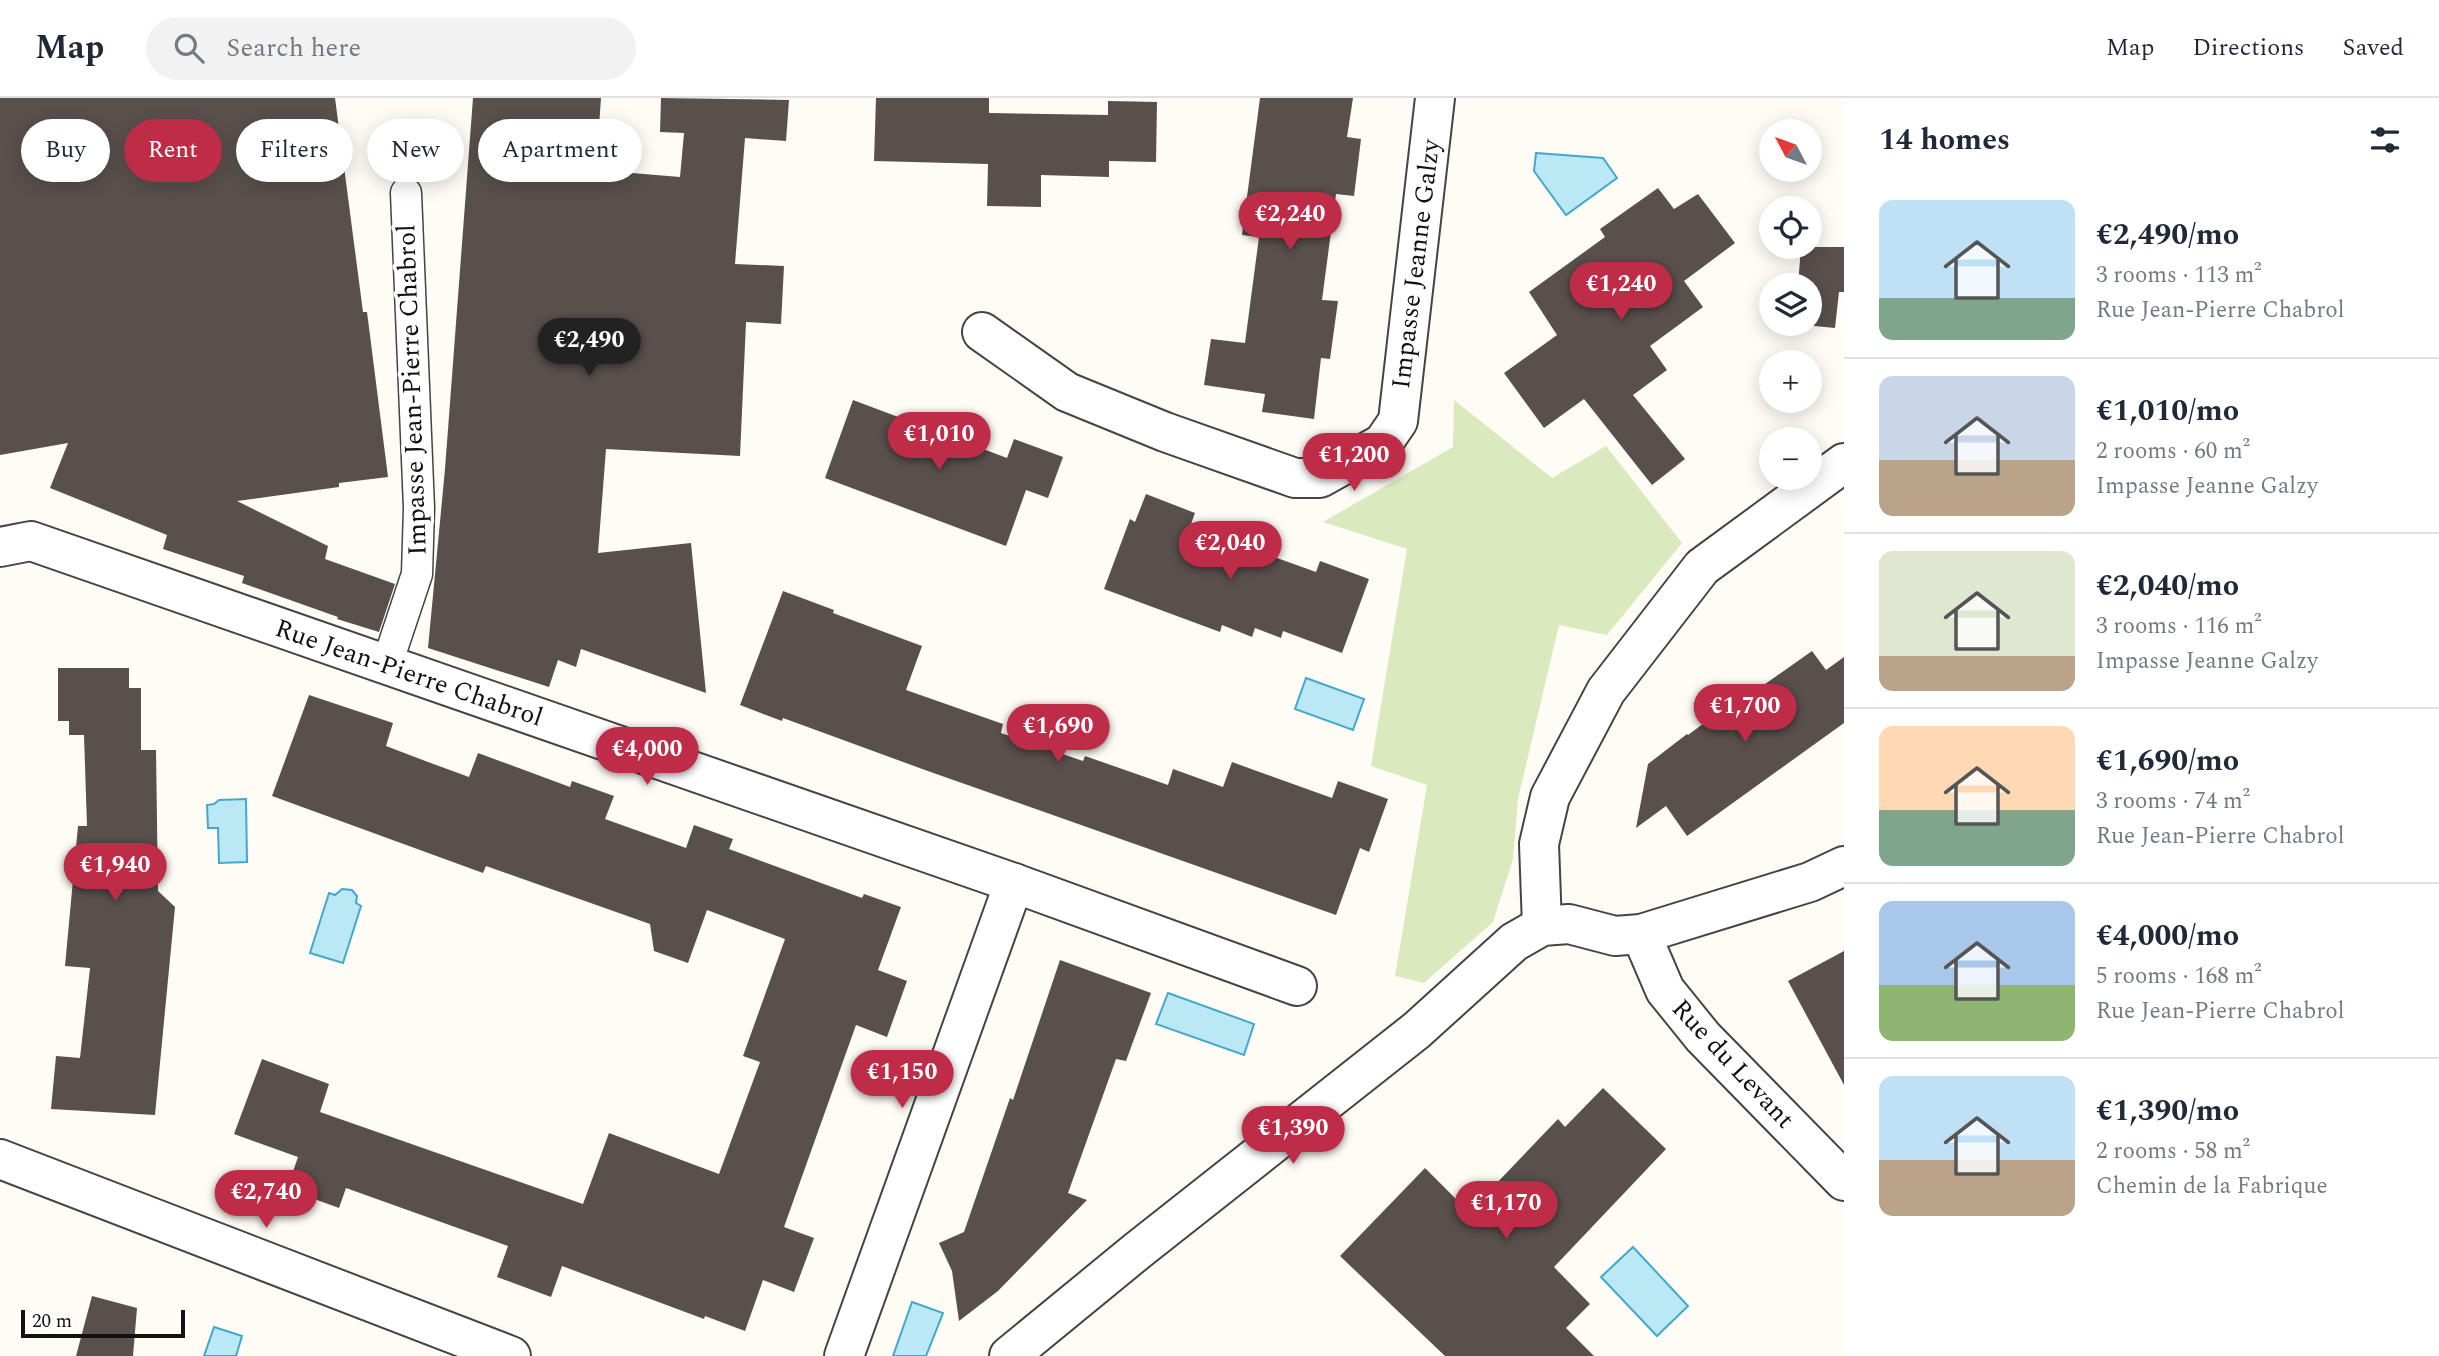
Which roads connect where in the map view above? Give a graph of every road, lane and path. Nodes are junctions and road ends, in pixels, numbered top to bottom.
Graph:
1 (1435, 98) edge
2 (406, 193) dead end
3 (982, 332) dead end
4 (1844, 463) edge
5 (0, 547) edge
6 (386, 667) junction
7 (1844, 866) edge
8 (1014, 883) junction
9 (1542, 926) junction
10 (1641, 933) junction
11 (1297, 986) dead end
12 (0, 1159) edge
13 (1844, 1181) edge
14 (511, 1356) edge
15 (844, 1356) edge
16 (1009, 1356) edge

1 - 3 street, Impasse Jeanne Galzy
2 - 6 lane, Impasse Jean-Pierre Chabrol
4 - 9 street
5 - 6 street, Rue Jean-Pierre Chabrol
6 - 8 street, Rue Jean-Pierre Chabrol
7 - 10 street
8 - 11 street, Rue Jean-Pierre Chabrol
8 - 15 street
9 - 10 street
9 - 16 street
10 - 13 street, Rue du Levant
12 - 14 street

